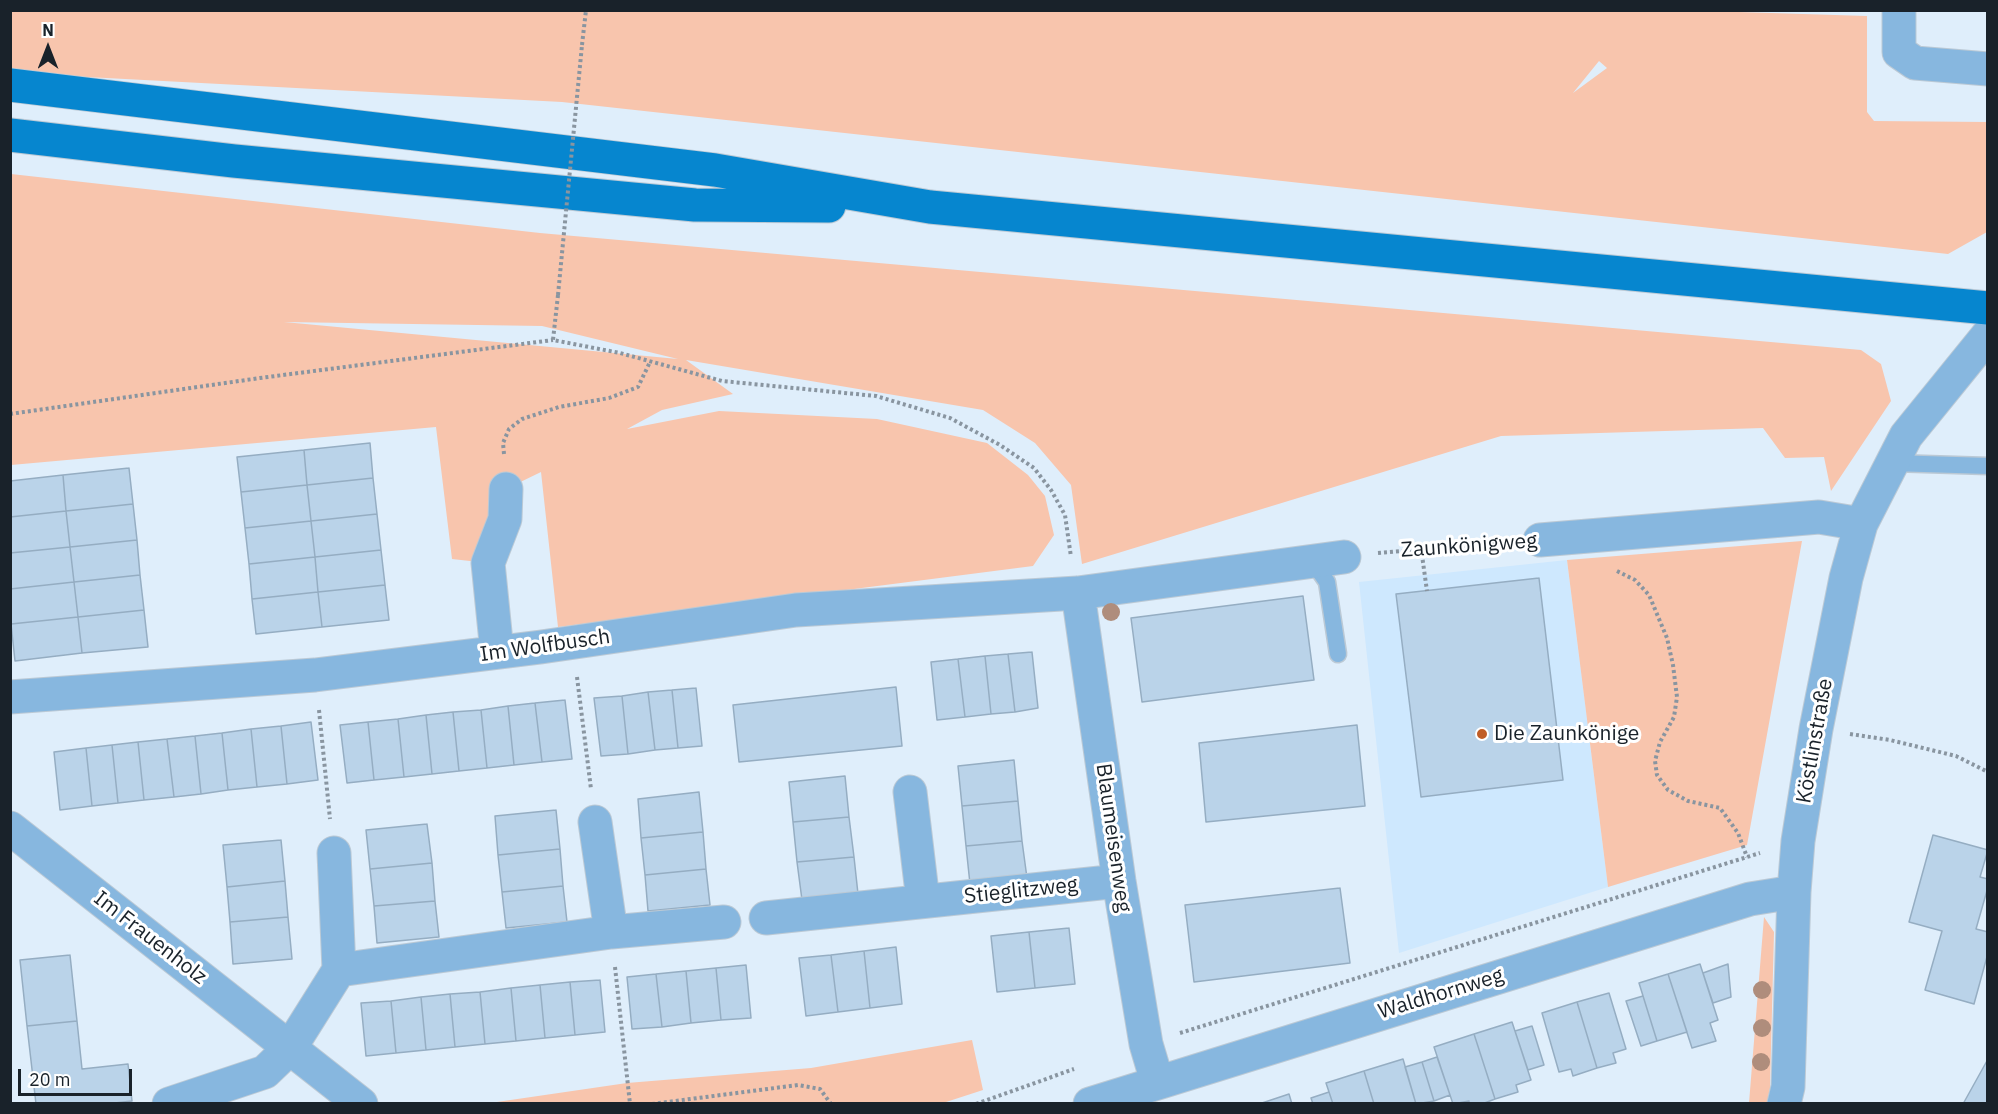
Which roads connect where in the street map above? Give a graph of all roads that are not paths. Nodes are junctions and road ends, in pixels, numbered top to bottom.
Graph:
1 (1899, 10) edge
2 (1988, 69) edge
3 (10, 85) edge
4 (10, 135) edge
5 (930, 207) junction
6 (1988, 308) edge
7 (1988, 335) edge
8 (1892, 463) junction
9 (1988, 466) edge
10 (506, 489) road end
11 (1861, 524) junction
12 (1540, 540) road end
13 (1328, 560) joint
14 (1078, 593) junction
15 (497, 652) junction
16 (1338, 654) dead end
17 (10, 698) edge
18 (910, 792) dead end
19 (595, 822) road end
20 (10, 828) edge
21 (334, 853) road end
22 (1119, 881) junction
23 (1794, 892) junction
24 (923, 901) junction
25 (766, 918) dead end
26 (724, 922) dead end
27 (611, 932) junction
28 (339, 970) junction
29 (290, 1048) junction
30 (1156, 1081) junction
31 (169, 1104) edge
32 (361, 1104) edge
33 (1090, 1104) edge
34 (1784, 1104) edge

1 - 2 street
3 - 5 main road
4 - 5 main road
5 - 6 main road
7 - 8 street, Köstlinstraße
8 - 9 lane
8 - 11 street, Köstlinstraße
10 - 15 street
11 - 12 street, Zaunkönigweg
11 - 23 street, Köstlinstraße
13 - 14 street
13 - 16 lane
14 - 15 street, Im Wolfbusch
14 - 22 street, Blaumeisenweg
15 - 17 street, Im Wolfbusch
18 - 24 street
19 - 27 street
20 - 29 street, Im Frauenholz
21 - 28 street
22 - 24 street, Stieglitzweg
22 - 30 street, Blaumeisenweg
23 - 30 street, Waldhornweg
23 - 34 street, Köstlinstraße
24 - 25 street, Stieglitzweg
26 - 27 street
27 - 28 street
28 - 29 street
29 - 31 street
29 - 32 street, Im Frauenholz
30 - 33 street, Waldhornweg

